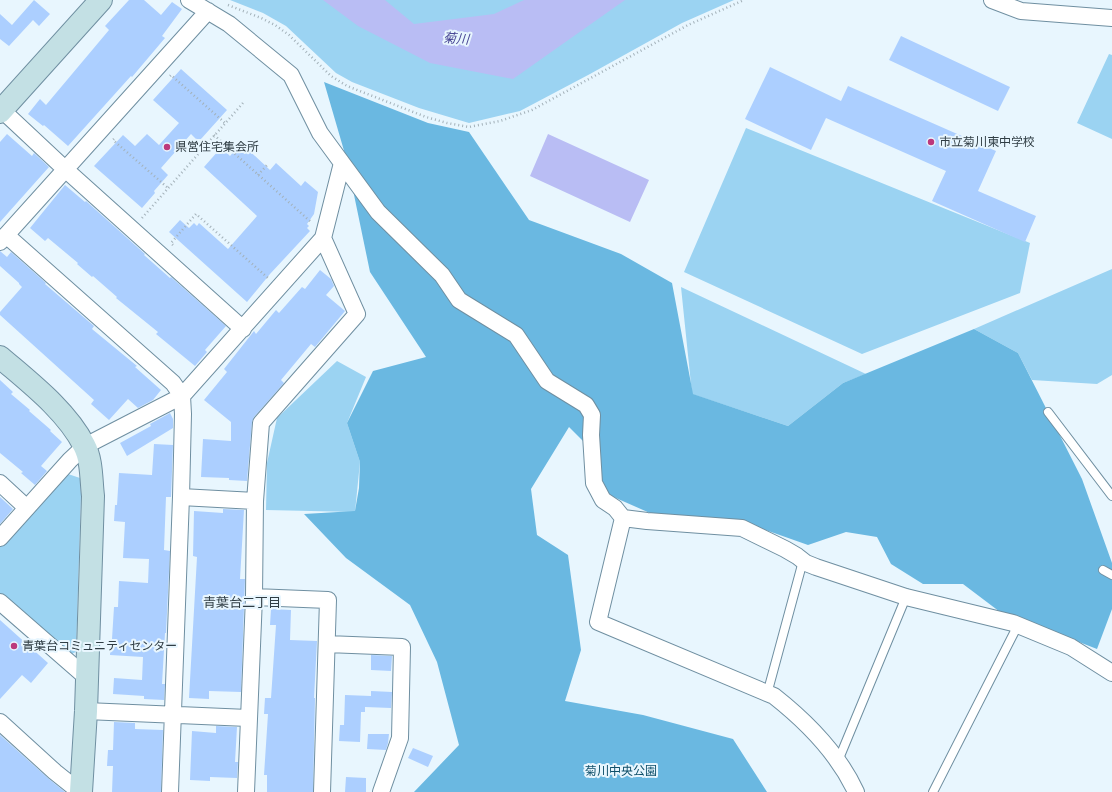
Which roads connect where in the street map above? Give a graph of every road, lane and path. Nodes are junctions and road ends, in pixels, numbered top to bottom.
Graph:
1 (102, 0) edge
2 (189, 0) edge
3 (744, 0) edge
4 (992, 0) edge
5 (225, 4) dead end
6 (208, 11) junction
7 (1112, 18) edge
8 (166, 81) dead end
9 (243, 103) dead end
10 (1, 111) edge
11 (225, 122) junction
12 (118, 134) dead end
13 (214, 135) junction
14 (342, 163) junction
15 (267, 165) dead end
16 (65, 170) junction
17 (258, 175) junction
18 (168, 188) junction
19 (133, 229) junction
20 (320, 233) junction
21 (3, 239) edge
22 (176, 248) dead end
23 (270, 280) dead end
24 (243, 329) junction
25 (0, 357) edge
26 (182, 396) junction
27 (1048, 412) dead end
28 (85, 446) junction
29 (0, 483) edge
30 (1112, 496) edge
31 (182, 497) junction
32 (255, 501) junction
33 (27, 508) junction
34 (623, 518) junction
35 (0, 538) edge
36 (803, 561) junction
37 (1103, 570) dead end
38 (1112, 575) edge
39 (254, 597) junction
40 (906, 597) junction
41 (0, 602) edge
42 (1018, 625) junction
43 (327, 644) junction
44 (1112, 673) edge
45 (86, 677) junction
46 (767, 694) junction
47 (86, 711) junction
48 (172, 715) junction
49 (248, 718) junction
50 (0, 722) edge
51 (838, 761) junction
52 (81, 792) edge
53 (170, 792) edge
54 (246, 792) edge
55 (322, 792) edge
56 (381, 792) edge
57 (856, 792) edge
58 (933, 792) edge

1 - 10 street
2 - 6 street
3 - 5 path
4 - 7 street
6 - 14 street
6 - 16 street
8 - 11 path
9 - 11 path
10 - 16 street
11 - 13 path
12 - 18 path
13 - 17 path
13 - 18 path
14 - 20 street
14 - 34 street
15 - 17 path
16 - 19 street
16 - 21 street
17 - 20 path
18 - 19 path
19 - 24 street
20 - 24 street
20 - 32 street
21 - 26 street
22 - 23 path
24 - 26 street
25 - 28 street
26 - 28 street
26 - 31 street
27 - 30 lane
28 - 33 street
28 - 45 street
29 - 33 street
31 - 32 street
31 - 48 street
32 - 39 street
33 - 35 street
34 - 36 street
34 - 46 street
36 - 40 street
36 - 46 lane
37 - 38 lane
39 - 43 street
39 - 49 street
40 - 42 street
40 - 51 lane
41 - 45 street
42 - 44 street
42 - 58 lane
43 - 55 street
43 - 56 street
45 - 47 street
46 - 51 street
47 - 48 street
47 - 52 street
48 - 49 street
48 - 53 street
49 - 54 street
50 - 52 street
51 - 57 street

